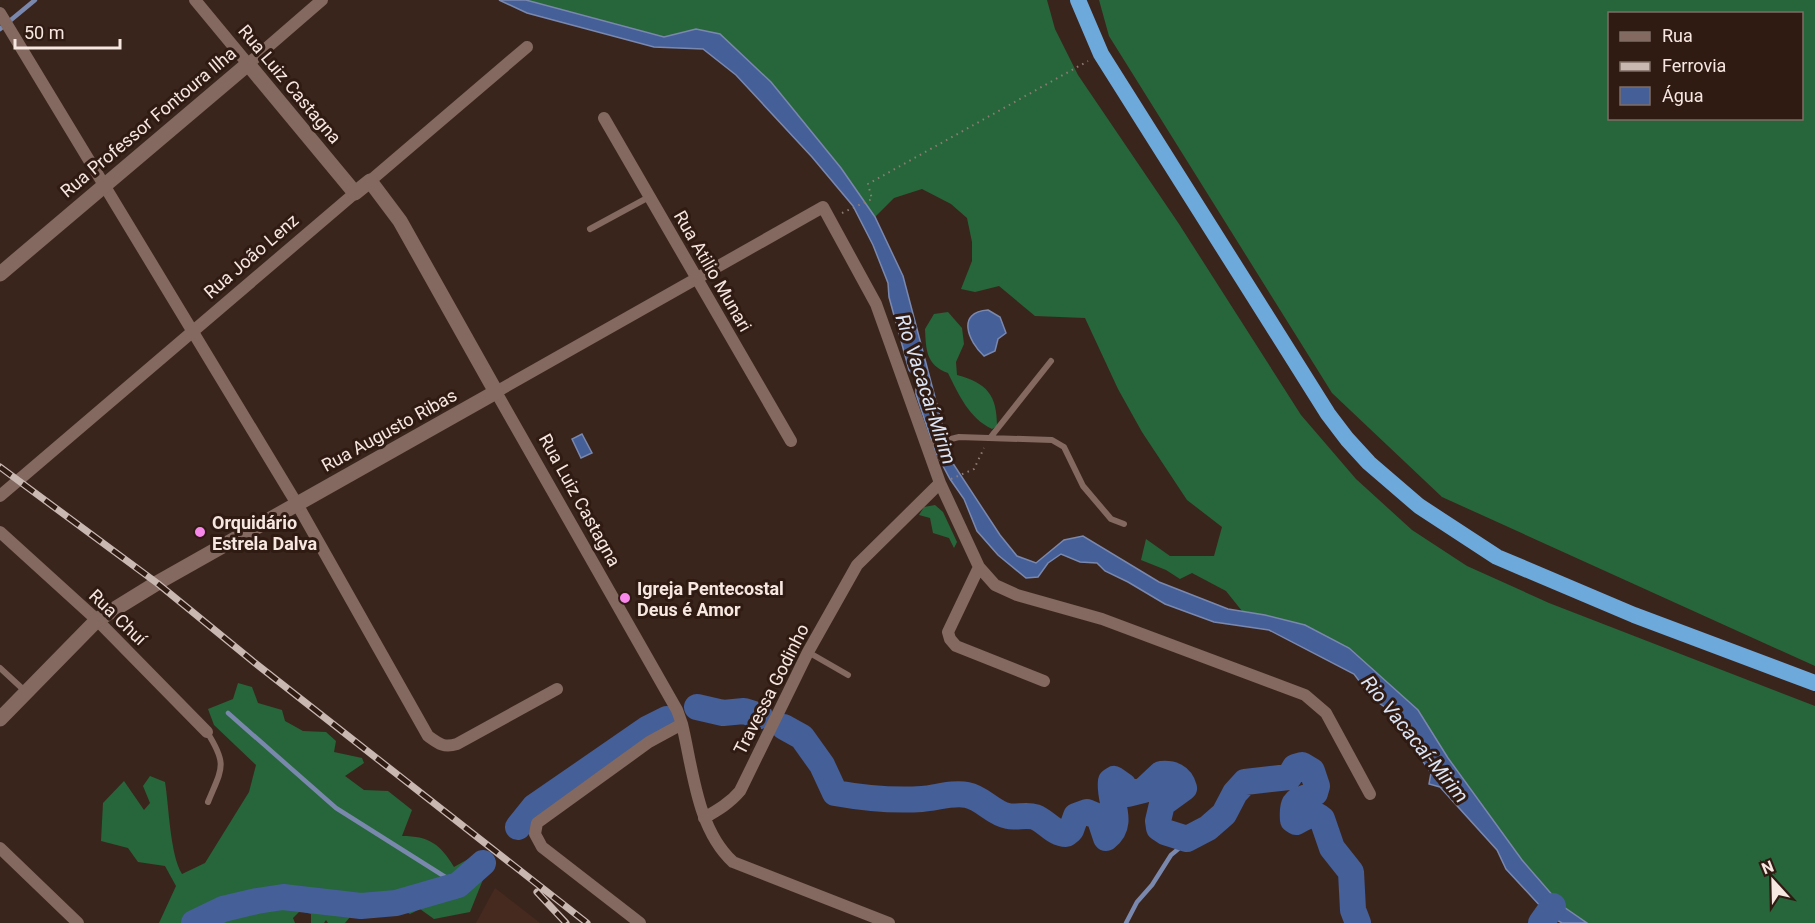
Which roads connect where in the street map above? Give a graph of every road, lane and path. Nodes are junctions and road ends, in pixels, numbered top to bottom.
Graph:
1 (195, 0) edge
2 (322, 0) edge
3 (1077, 0) edge
4 (0, 13) edge
5 (527, 46) dead end
6 (1101, 54) junction
7 (248, 64) junction
8 (604, 118) dead end
9 (370, 181) junction
10 (104, 185) junction
11 (355, 193) junction
12 (650, 197) junction
13 (845, 212) dead end
14 (590, 229) dead end
15 (0, 274) edge
16 (697, 279) junction
17 (193, 332) junction
18 (1051, 361) dead end
19 (496, 392) junction
20 (990, 438) junction
21 (791, 441) dead end
22 (927, 445) junction
23 (943, 482) junction
24 (1, 494) edge
25 (297, 504) junction
26 (1124, 524) dead end
27 (0, 532) edge
28 (979, 567) junction
29 (97, 620) junction
30 (808, 652) junction
31 (0, 668) edge
32 (848, 675) dead end
33 (1044, 681) dead end
34 (1815, 683) edge
35 (557, 689) dead end
36 (27, 692) junction
37 (0, 719) edge
38 (682, 724) junction
39 (207, 732) joint
40 (1370, 794) dead end
41 (208, 802) dead end
42 (704, 818) junction
43 (0, 848) edge
44 (78, 923) edge
45 (640, 923) edge
46 (889, 923) edge

1 - 7 street, Rua Luiz Castagna
2 - 7 street, Rua Professor Fontoura Ilha
3 - 6 highway
4 - 10 street
5 - 9 street, Rua João Lenz
6 - 13 path
6 - 34 highway
7 - 10 street, Rua Professor Fontoura Ilha
7 - 11 street, Rua Luiz Castagna
8 - 12 street, Rua Atilio Munari
9 - 11 street, Rua João Lenz
9 - 19 street, Rua Luiz Castagna
10 - 15 street, Rua Professor Fontoura Ilha
10 - 17 street
11 - 17 street, Rua João Lenz
12 - 14 lane
12 - 16 street, Rua Atilio Munari
16 - 19 street, Rua Augusto Ribas
16 - 21 street, Rua Atilio Munari
16 - 22 street, Rua Augusto Ribas
17 - 24 street, Rua João Lenz
17 - 25 street
18 - 20 lane
19 - 25 street, Rua Augusto Ribas
19 - 38 street, Rua Luiz Castagna
20 - 22 lane
20 - 23 path
20 - 26 lane
22 - 23 street
23 - 28 street
23 - 30 street, Travessa Godinho
25 - 29 street, Rua Augusto Ribas
25 - 35 street
27 - 29 street, Rua Chuí
28 - 33 street
28 - 40 street
29 - 36 street, Rua Augusto Ribas
29 - 39 street, Rua Chuí
30 - 32 lane
30 - 42 street, Travessa Godinho
31 - 36 lane
36 - 37 street, Rua Augusto Ribas
38 - 42 street, Rua Luiz Castagna
38 - 45 street
39 - 41 lane
42 - 46 street, Rua Luiz Castagna
43 - 44 street

